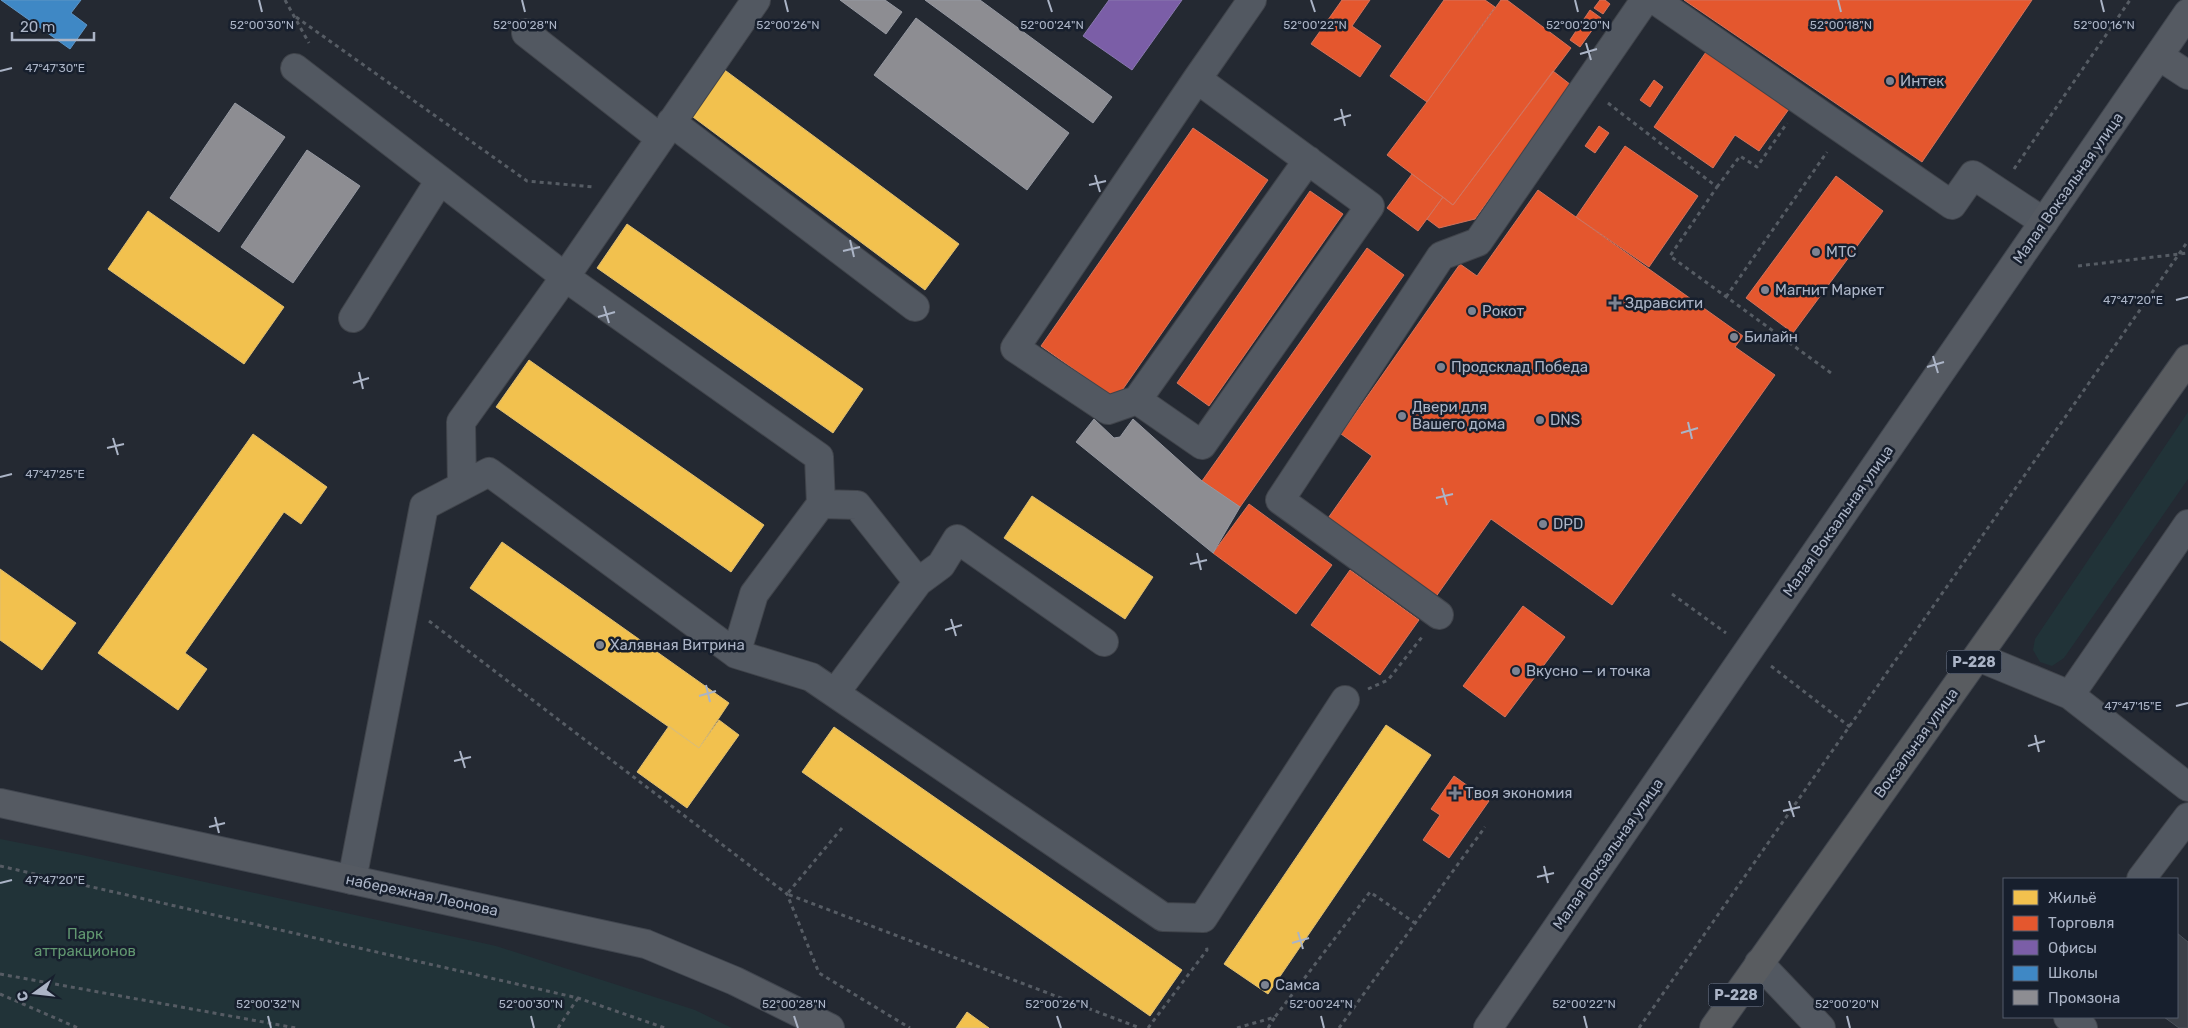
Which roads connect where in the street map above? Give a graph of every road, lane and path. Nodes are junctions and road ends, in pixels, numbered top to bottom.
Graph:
1 (756, 0) edge
2 (1252, 0) edge
3 (1646, 0) edge
4 (1655, 0) edge
5 (2130, 0) edge
6 (2188, 13) edge
7 (296, 17) dead end
8 (526, 33) dead end
9 (2159, 56) junction
10 (295, 68) dead end
11 (2188, 75) edge
12 (1197, 79) junction
13 (1586, 86) junction
14 (1802, 101) junction
15 (1843, 129) junction
16 (666, 130) junction
17 (1308, 160) junction
18 (440, 180) junction
19 (1717, 187) junction
20 (625, 190) junction
21 (1998, 192) junction
22 (2044, 222) junction
23 (2188, 241) edge
24 (2188, 253) edge
25 (2179, 254) junction
26 (2078, 266) dead end
27 (565, 277) junction
28 (1726, 297) junction
29 (915, 307) dead end
30 (353, 318) dead end
31 (2188, 359) edge
32 (1831, 373) dead end
33 (1137, 400) junction
34 (462, 486) junction
35 (821, 504) junction
36 (2188, 524) edge
37 (918, 582) junction
38 (405, 602) junction
39 (1439, 615) joint
40 (1104, 642) dead end
41 (736, 654) junction
42 (1978, 657) junction
43 (835, 693) junction
44 (2070, 695) junction
45 (1345, 700) joint
46 (2188, 787) edge
47 (0, 803) edge
48 (2188, 817) edge
49 (1485, 827) dead end
50 (842, 828) dead end
51 (0, 866) edge
52 (2142, 878) edge
53 (352, 880) junction
54 (787, 894) junction
55 (1203, 918) junction
56 (1415, 923) junction
57 (1759, 963) junction
58 (0, 974) edge
59 (0, 994) edge
60 (578, 998) junction
61 (1275, 1017) junction
62 (2069, 1018) edge
63 (78, 1028) edge
64 (296, 1028) edge
65 (558, 1028) edge
66 (664, 1028) edge
67 (830, 1028) edge
68 (910, 1028) edge
69 (1140, 1028) edge
70 (1148, 1028) edge
71 (1237, 1028) edge
72 (1268, 1028) edge
73 (1339, 1028) edge
74 (1488, 1028) edge
75 (1639, 1028) edge
76 (1714, 1028) edge
77 (1820, 1028) edge
78 (2083, 1028) edge

1 - 16 lane
2 - 12 lane
3 - 13 lane
4 - 14 lane
5 - 21 path
6 - 9 main road, Малая Вокзальная улица
7 - 20 path
8 - 16 lane
9 - 11 main road
9 - 22 main road, Малая Вокзальная улица
10 - 18 lane
12 - 17 lane
12 - 33 lane
13 - 19 path
13 - 39 lane
14 - 15 lane
14 - 19 path
15 - 21 lane
15 - 28 path
16 - 20 lane
16 - 29 lane
17 - 33 lane
17 - 33 lane
18 - 27 lane
18 - 30 lane
19 - 28 path
20 - 27 lane
21 - 22 lane
22 - 74 main road, Малая Вокзальная улица
23 - 25 path
24 - 25 path
25 - 26 path
25 - 75 path
27 - 34 lane
27 - 35 lane
28 - 32 path
31 - 42 highway, Вокзальная улица / Р-228
34 - 38 lane
34 - 41 lane
35 - 37 lane
35 - 41 lane
36 - 44 lane
37 - 40 lane
37 - 43 lane
38 - 53 lane
38 - 54 path
39 - 45 path
41 - 43 lane
42 - 44 lane
42 - 57 highway, Вокзальная улица / Р-228
43 - 55 lane
44 - 46 lane
45 - 55 lane
47 - 53 main road, набережная Леонова
48 - 52 lane
49 - 56 path
50 - 54 path
51 - 60 path
53 - 67 main road, набережная Леонова
54 - 68 path
54 - 69 path
55 - 70 path
56 - 61 path
56 - 73 path
57 - 76 highway, Вокзальная улица / Р-228
57 - 77 lane
58 - 64 path
59 - 63 path
60 - 65 path
60 - 66 path
61 - 71 path
61 - 72 path
62 - 78 lane

